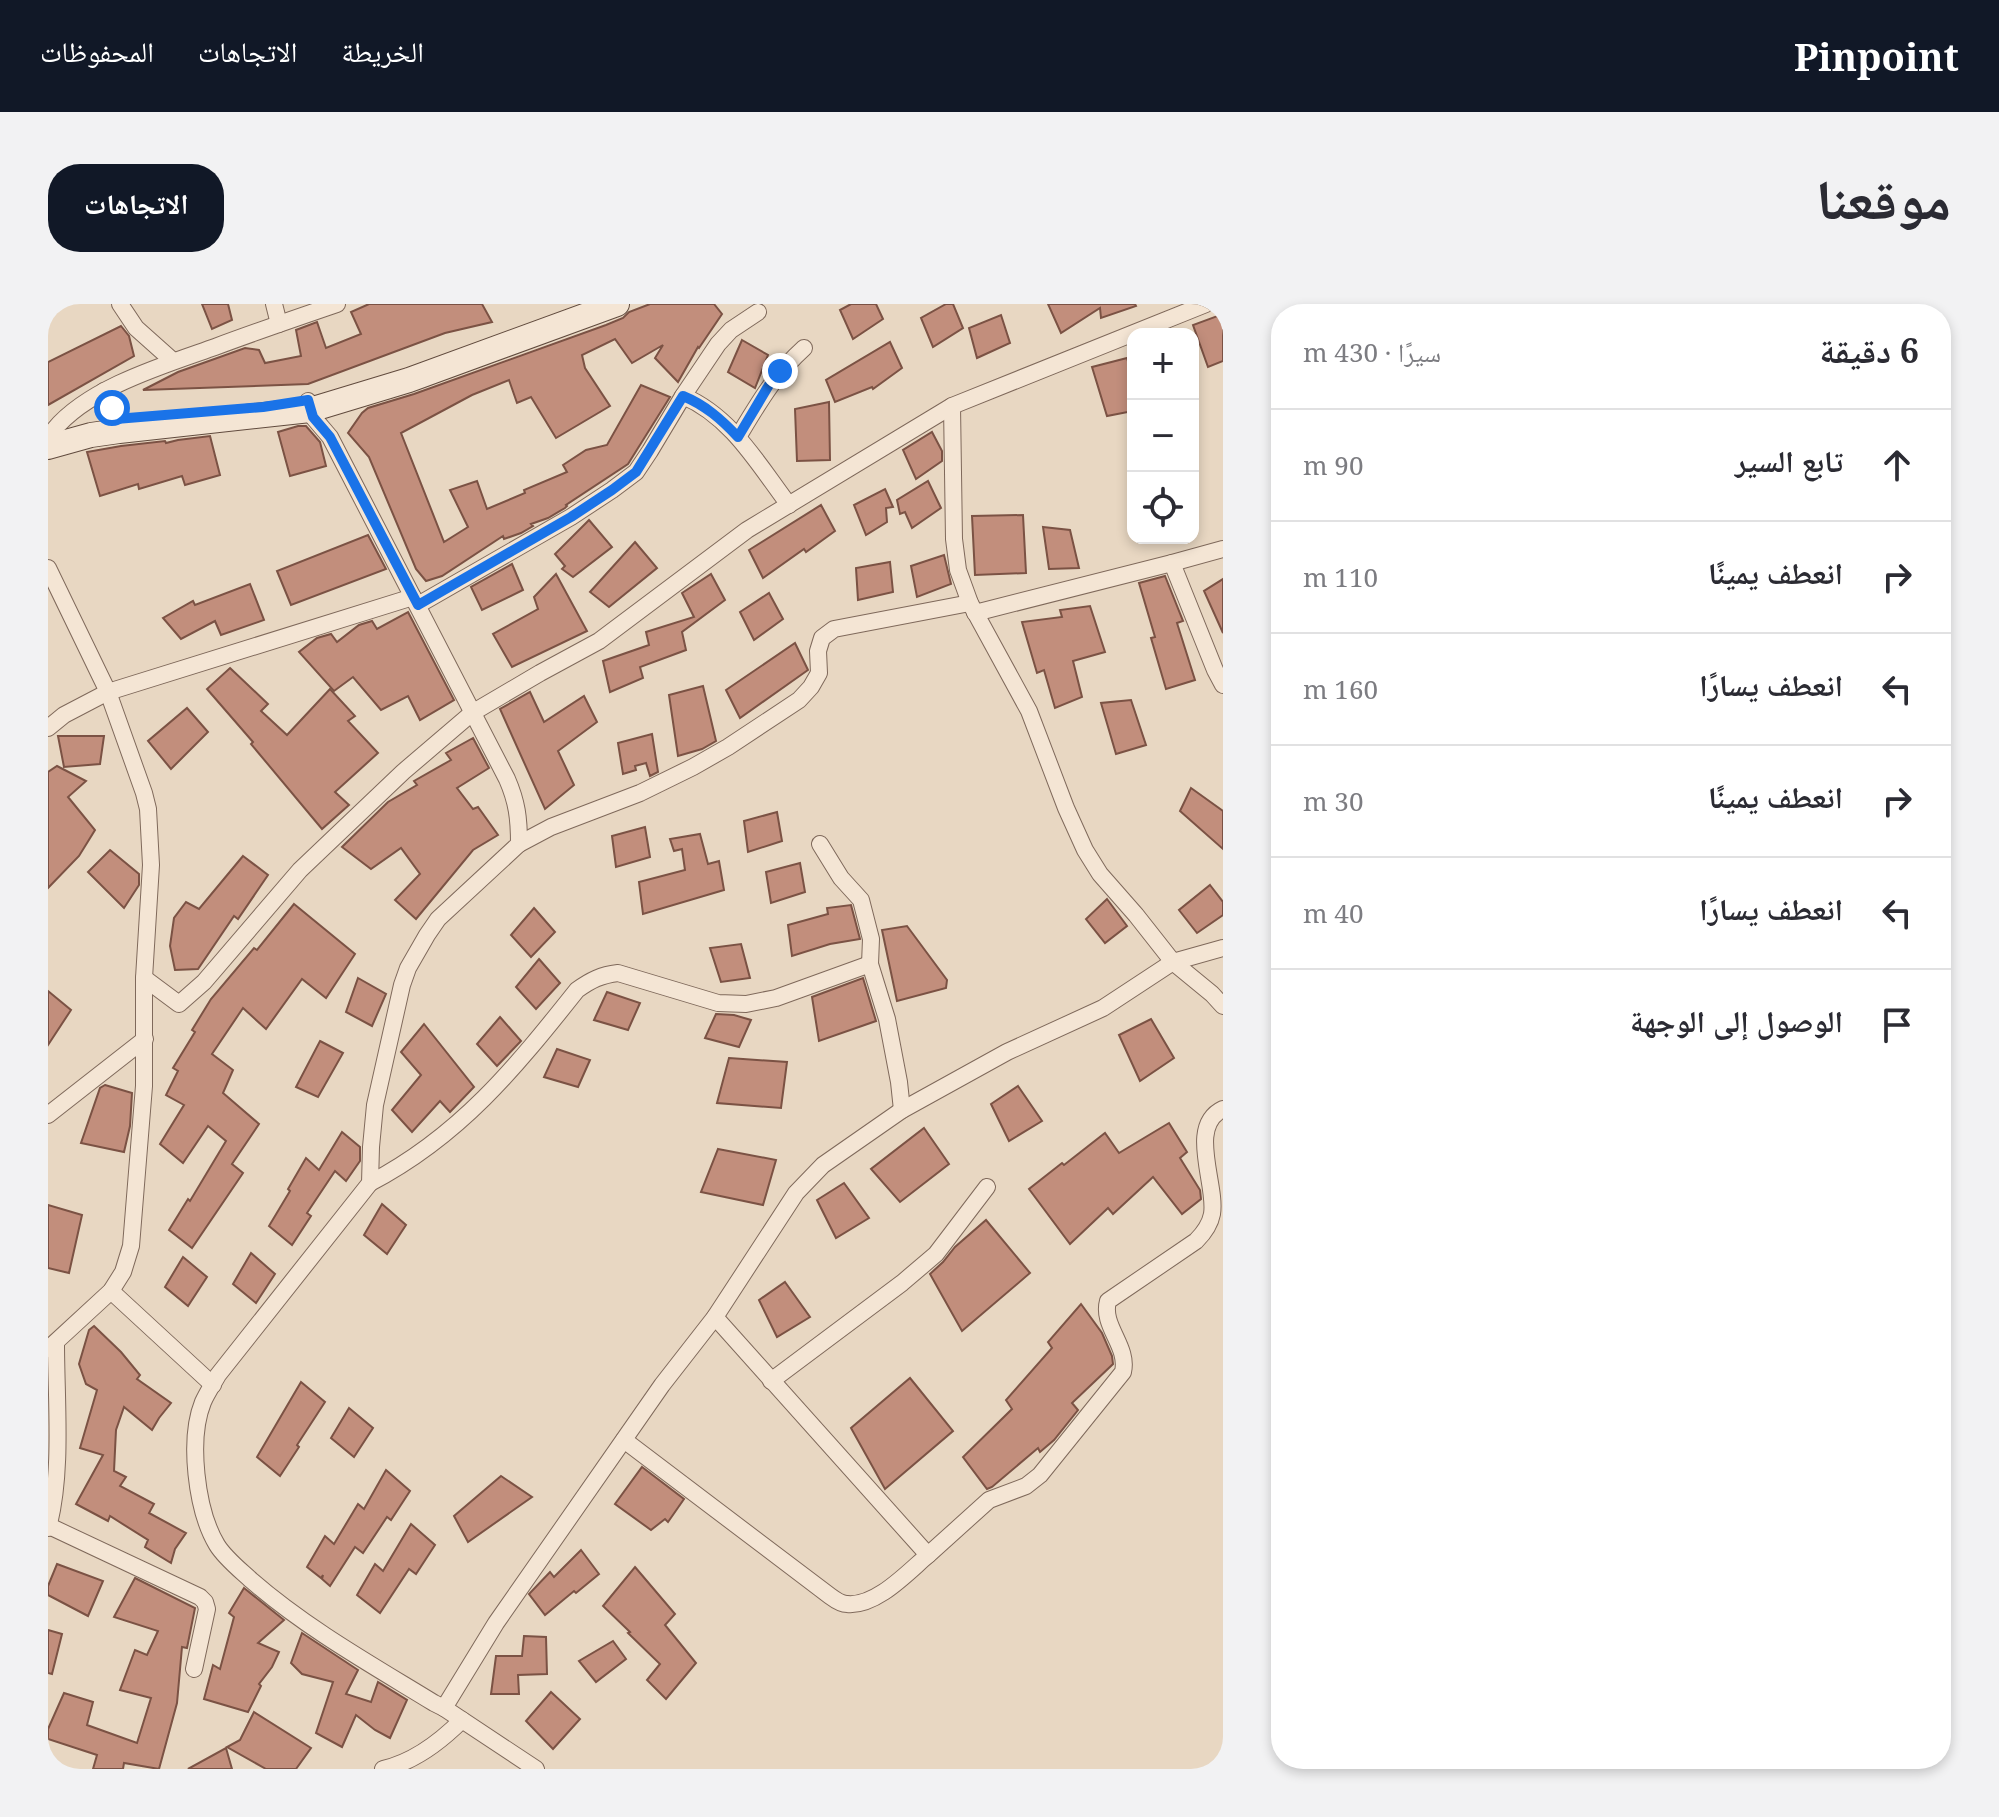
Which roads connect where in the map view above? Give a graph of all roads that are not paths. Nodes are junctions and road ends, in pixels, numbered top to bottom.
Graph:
1 (120, 304) edge
2 (274, 304) edge
3 (337, 304) edge
4 (578, 304) edge
5 (617, 304) edge
6 (1206, 304) edge
7 (758, 312) dead end
8 (279, 324) junction
9 (804, 348) dead end
10 (173, 361) junction
11 (104, 391) junction
12 (683, 396) junction
13 (317, 403) junction
14 (952, 406) junction
15 (118, 425) junction
16 (738, 437) junction
17 (51, 439) edge
18 (789, 505) junction
19 (1223, 549) edge
20 (1172, 563) junction
21 (48, 568) edge
22 (416, 601) junction
23 (973, 608) junction
24 (1223, 685) edge
25 (108, 692) junction
26 (472, 713) junction
27 (48, 728) edge
28 (519, 844) junction
29 (820, 844) dead end
30 (1223, 948) edge
31 (1173, 962) junction
32 (870, 964) junction
33 (144, 978) junction
34 (1223, 1006) edge
35 (145, 1039) junction
36 (1223, 1109) edge
37 (902, 1110) junction
38 (48, 1115) edge
39 (370, 1183) junction
40 (987, 1187) dead end
41 (111, 1291) junction
42 (715, 1317) junction
43 (52, 1346) edge
44 (771, 1381) junction
45 (213, 1385) junction
46 (624, 1440) junction
47 (48, 1527) edge
48 (928, 1555) junction
49 (194, 1669) dead end
50 (444, 1708) junction
51 (462, 1720) junction
52 (383, 1769) edge
53 (536, 1769) edge

1 - 10 street
2 - 8 street
3 - 8 street
4 - 13 main road
5 - 13 main road
6 - 14 street
7 - 12 street
8 - 10 street
9 - 16 street
10 - 11 street
11 - 15 street
11 - 17 street
12 - 16 street
12 - 22 street
13 - 15 main road
13 - 22 street
14 - 18 street
14 - 23 street
15 - 17 main road
16 - 18 street
18 - 26 street
19 - 20 street
20 - 23 street
20 - 24 street
21 - 25 street
22 - 25 street
22 - 26 street
23 - 28 street
23 - 31 street
25 - 27 street
25 - 33 street
26 - 28 street
26 - 33 street
28 - 39 street
29 - 32 street
30 - 31 street
31 - 34 street
31 - 37 street
32 - 37 street
32 - 39 street
33 - 35 street
35 - 38 street
35 - 41 street
36 - 48 street
37 - 42 street
39 - 45 street
40 - 44 street
41 - 43 street
41 - 45 street
42 - 44 street
42 - 46 street
43 - 47 street
44 - 48 street
45 - 50 street
46 - 48 street
46 - 50 street
47 - 49 street
50 - 51 street
51 - 52 street
51 - 53 street

